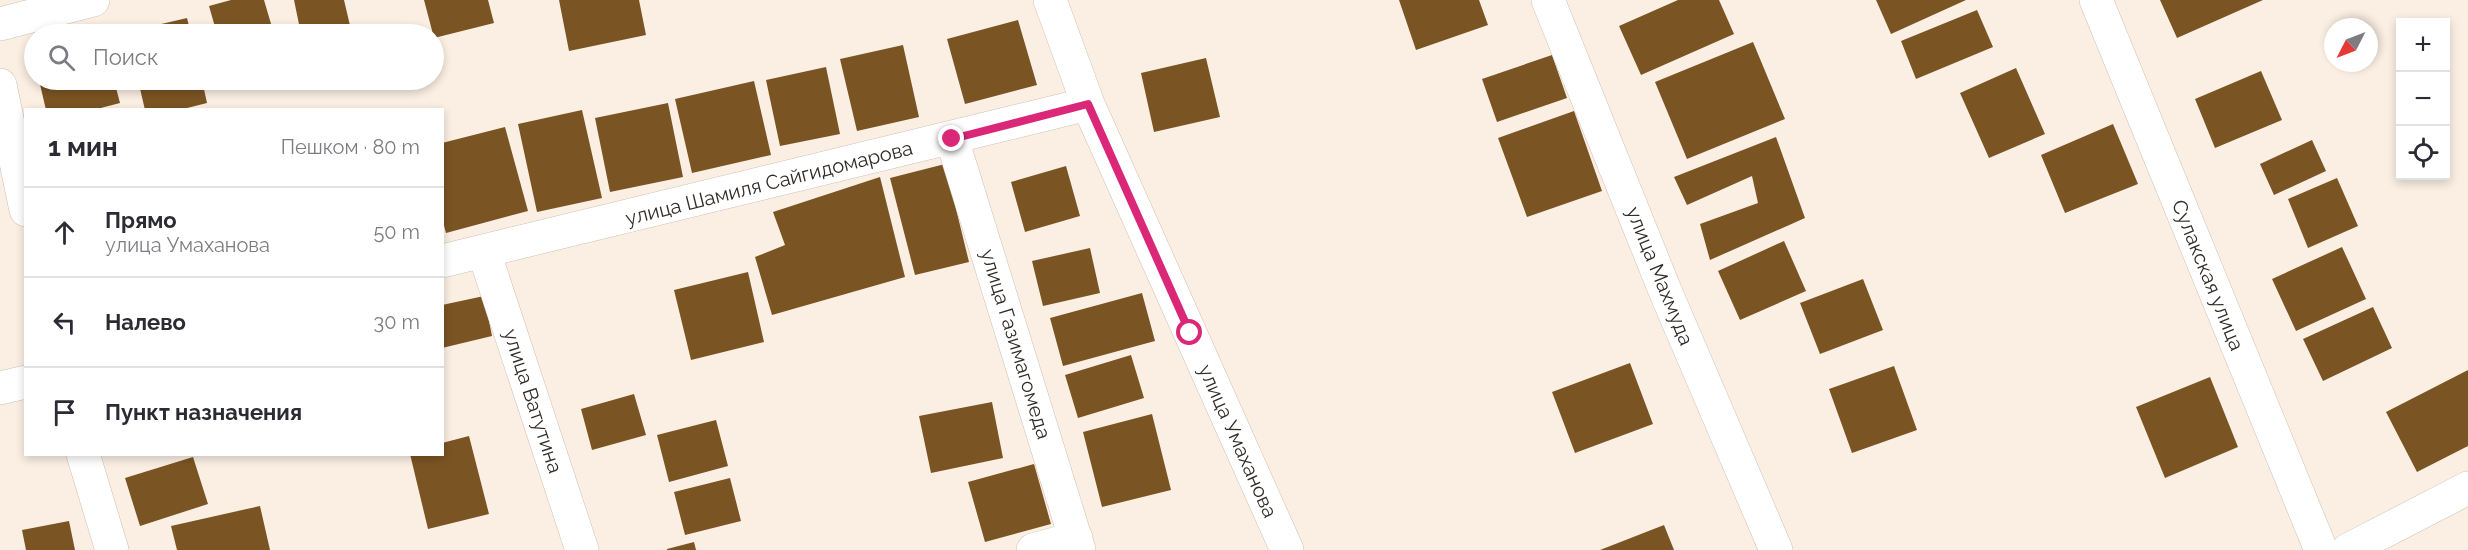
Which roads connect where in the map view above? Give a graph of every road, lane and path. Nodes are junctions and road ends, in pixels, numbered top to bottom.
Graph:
1 (93, 0) edge
2 (1050, 0) edge
3 (1548, 0) edge
4 (2096, 0) edge
5 (0, 24) edge
6 (0, 85) edge
7 (1088, 104) junction
8 (952, 139) junction
9 (24, 200) edge
10 (484, 252) junction
11 (444, 261) edge
12 (24, 382) edge
13 (0, 388) edge
14 (84, 456) edge
15 (2468, 488) edge
16 (1077, 544) edge
17 (112, 550) edge
18 (582, 550) edge
19 (1033, 550) edge
20 (1287, 550) edge
21 (1776, 550) edge
22 (2321, 550) edge
23 (2348, 550) edge

1 - 5 street
2 - 7 street, улица Умаханова
3 - 21 street, улица Махмуда
4 - 22 street, Сулакская улица
6 - 9 street
7 - 8 street, улица Шамиля Сайгидомарова
7 - 20 street, улица Умаханова
8 - 10 street, улица Шамиля Сайгидомарова
8 - 16 street, улица Газимагомеда
10 - 11 street, улица Шамиля Сайгидомарова
10 - 18 street, улица Ватутина
12 - 13 street
14 - 17 street
15 - 23 street
16 - 19 street

